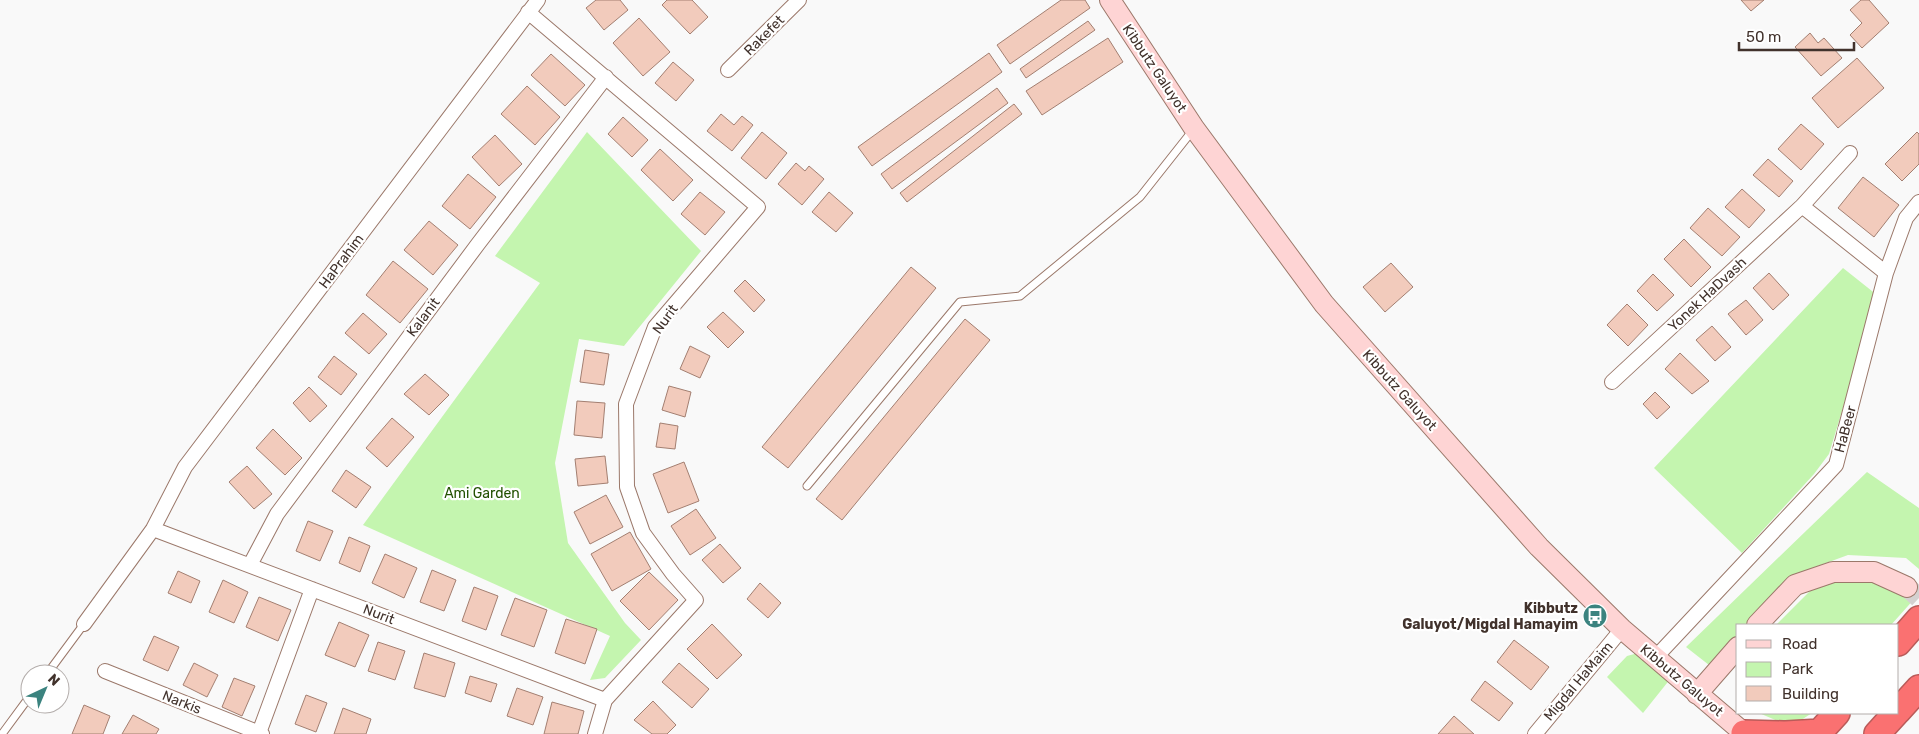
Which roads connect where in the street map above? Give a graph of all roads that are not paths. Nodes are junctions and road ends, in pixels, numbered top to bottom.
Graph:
1 (538, 0) edge
2 (799, 0) edge
3 (1110, 0) edge
4 (528, 12) junction
5 (728, 70) dead end
6 (606, 77) junction
7 (1194, 128) junction
8 (1850, 153) dead end
9 (1919, 202) edge
10 (1802, 206) junction
11 (1886, 274) junction
12 (1612, 382) dead end
13 (808, 486) dead end
14 (153, 529) junction
15 (250, 565) junction
16 (1907, 587) tunnel mouth
17 (312, 589) junction
18 (1919, 619) edge
19 (84, 624) joint
20 (1758, 624) edge
21 (1622, 629) junction
22 (1899, 643) edge
23 (1736, 650) edge
24 (1655, 658) junction
25 (54, 664) edge
26 (105, 671) dead end
27 (1919, 688) edge
28 (1697, 694) junction
29 (605, 700) junction
30 (20, 710) edge
31 (1899, 710) edge
32 (1836, 714) edge
33 (1895, 714) edge
34 (1744, 733) edge
35 (1819, 733) edge
36 (2, 734) edge
37 (261, 734) edge
38 (595, 734) edge
39 (1535, 734) edge
40 (1784, 734) edge
41 (1877, 734) edge

1 - 4 street, HaPrahim
2 - 5 street, Rakefet
3 - 7 street, Kibbutz Galuyot
4 - 6 street, Nurit
4 - 14 street, HaPrahim
6 - 15 street, Kalanit
6 - 29 street, Nurit
7 - 13 lane
7 - 21 street, Kibbutz Galuyot
8 - 10 street, Yonek HaDvash
9 - 11 street, HaBeer
10 - 11 street
10 - 12 street, Yonek HaDvash
11 - 24 street, HaBeer
14 - 15 street, Nurit
14 - 19 street, HaPrahim
15 - 17 street, Nurit
16 - 20 street
17 - 29 street, Nurit
17 - 37 street, Narkis
18 - 22 highway
19 - 25 lane
21 - 24 street, Kibbutz Galuyot
21 - 39 street, Migdal HaMaim
23 - 28 street
24 - 28 street, Kibbutz Galuyot
26 - 37 street, Narkis
27 - 31 highway
28 - 34 street, Kibbutz Galuyot
29 - 38 street, Nurit
30 - 36 lane
32 - 35 highway
33 - 41 highway
34 - 40 highway
35 - 40 highway

